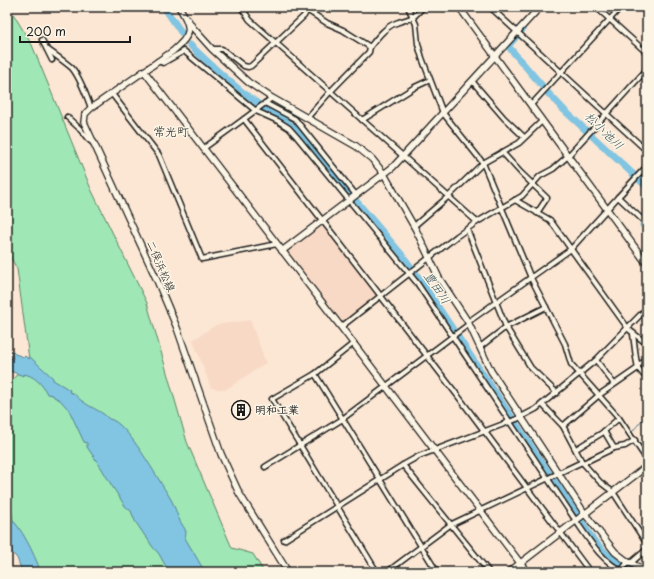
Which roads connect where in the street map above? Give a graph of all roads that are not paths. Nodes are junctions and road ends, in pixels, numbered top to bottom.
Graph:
1 (179, 7) edge
2 (241, 7) edge
3 (300, 7) edge
4 (408, 7) edge
5 (423, 7) edge
6 (459, 7) edge
7 (490, 7) edge
8 (540, 7) edge
9 (596, 7) edge
10 (620, 7) edge
11 (309, 8) edge
12 (414, 18) junction
13 (609, 19) junction
14 (188, 20) junction
15 (517, 32) junction
16 (42, 40) dead end
17 (275, 43) junction
18 (370, 47) junction
19 (47, 49) junction
20 (212, 49) junction
21 (647, 53) edge
22 (495, 56) junction
23 (52, 60) dead end
24 (158, 61) junction
25 (647, 69) edge
26 (144, 71) junction
27 (560, 72) junction
28 (430, 80) junction
29 (472, 81) junction
30 (330, 92) junction
31 (112, 94) junction
32 (272, 98) junction
33 (265, 104) junction
34 (531, 105) junction
35 (91, 108) junction
36 (257, 110) junction
37 (443, 113) junction
38 (606, 114) junction
39 (67, 117) dead end
40 (307, 118) junction
41 (244, 119) junction
42 (362, 120) junction
43 (542, 121) junction
44 (524, 137) junction
45 (93, 143) junction
46 (204, 148) junction
47 (647, 151) edge
48 (502, 152) junction
49 (404, 156) junction
50 (568, 156) junction
51 (483, 163) junction
52 (647, 166) edge
53 (384, 174) junction
54 (532, 184) junction
55 (356, 195) junction
56 (449, 196) junction
57 (618, 197) junction
58 (349, 200) junction
59 (515, 200) junction
60 (503, 208) junction
61 (607, 209) junction
62 (537, 212) junction
63 (322, 220) junction
64 (477, 222) junction
65 (645, 222) edge
66 (414, 226) junction
67 (467, 229) junction
68 (277, 244) junction
69 (571, 249) junction
70 (282, 251) junction
71 (429, 259) junction
72 (647, 264) edge
73 (410, 274) junction
74 (532, 278) junction
75 (380, 296) junction
76 (496, 302) junction
77 (546, 307) junction
78 (647, 308) edge
79 (468, 323) junction
80 (342, 327) junction
81 (506, 327) junction
82 (627, 328) junction
83 (633, 334) junction
84 (452, 336) junction
85 (354, 343) junction
86 (646, 343) edge
87 (480, 348) junction
88 (426, 355) junction
89 (596, 360) junction
90 (647, 360) edge
91 (638, 366) junction
92 (315, 374) junction
93 (580, 374) junction
94 (647, 379) edge
95 (614, 384) junction
96 (387, 386) junction
97 (557, 393) junction
98 (599, 395) junction
99 (542, 404) junction
100 (519, 418) junction
101 (619, 418) junction
102 (343, 419) junction
103 (510, 421) junction
104 (563, 426) junction
105 (604, 431) junction
106 (484, 432) junction
107 (635, 440) junction
108 (299, 445) junction
109 (614, 448) junction
110 (576, 449) junction
111 (436, 451) junction
112 (647, 460) edge
113 (583, 463) junction
114 (403, 465) junction
115 (647, 466) edge
116 (266, 467) dead end
117 (556, 474) junction
118 (547, 478) junction
119 (380, 479) junction
120 (526, 488) junction
121 (613, 492) junction
122 (337, 506) junction
123 (480, 510) junction
124 (584, 515) junction
125 (576, 521) junction
126 (450, 525) junction
127 (561, 533) junction
128 (284, 540) dead end
129 (647, 544) edge
130 (421, 546) junction
131 (647, 549) edge
132 (521, 564) junction
133 (627, 564) junction
134 (647, 571) edge
135 (288, 572) edge
136 (377, 572) edge
137 (387, 572) edge
138 (437, 572) edge
139 (489, 572) edge
140 (510, 572) edge
141 (527, 572) edge
142 (590, 572) edge
143 (622, 572) edge

1 - 14 street
2 - 17 street
3 - 11 street
4 - 12 street
5 - 12 street
6 - 22 street
7 - 15 street
8 - 15 street
9 - 13 street
10 - 13 street
11 - 17 street
11 - 18 street
12 - 18 street
12 - 28 street
13 - 21 street
13 - 27 street
14 - 20 street
14 - 24 street
15 - 22 street
15 - 27 street
16 - 19 street
17 - 20 street
17 - 30 street
18 - 30 street
19 - 23 street
19 - 35 street
20 - 32 street
22 - 29 street
22 - 34 street
24 - 26 street
24 - 36 street
25 - 38 street
26 - 31 street
26 - 46 street
27 - 34 street
27 - 38 street
28 - 37 street
28 - 42 street
29 - 37 street
29 - 44 street
30 - 40 street
30 - 42 street
31 - 35 street
31 - 68 street
32 - 33 street
32 - 40 street
33 - 36 street
33 - 55 street
34 - 43 street
35 - 45 street, 二俣浜松線
36 - 41 street
36 - 58 street
37 - 49 street
37 - 51 street
38 - 47 street
38 - 50 street
39 - 45 street
40 - 53 street
41 - 46 street
41 - 63 street
42 - 49 street
43 - 44 street
43 - 50 street
44 - 48 street
45 - 135 street, 二俣浜松線
46 - 68 street
48 - 51 street
48 - 54 street
49 - 53 street
49 - 56 street
50 - 54 street
50 - 61 street
51 - 56 street
51 - 60 street
52 - 57 street
53 - 55 street
53 - 66 street
54 - 59 street
54 - 62 street
55 - 58 street
56 - 64 street
56 - 66 street
57 - 61 street
57 - 65 street
58 - 63 street
58 - 73 street
59 - 60 street
59 - 62 street
60 - 64 street
60 - 74 street
61 - 69 street
61 - 72 street
62 - 69 street
63 - 70 street
63 - 75 street
64 - 67 street
66 - 71 street
67 - 71 street
67 - 76 street
68 - 70 street
69 - 74 street
69 - 82 street
70 - 80 street
71 - 73 street
71 - 79 street
73 - 75 street
73 - 84 street
74 - 76 street
74 - 77 street
75 - 80 street
75 - 88 street
76 - 79 street
76 - 81 street
77 - 81 street
77 - 93 street
78 - 82 street
79 - 84 street
79 - 87 street
80 - 85 street
81 - 87 street
81 - 97 street
82 - 83 street
82 - 89 street
83 - 86 street
83 - 91 street
84 - 88 street
84 - 103 street
85 - 92 street
85 - 96 street
87 - 100 street
88 - 96 street
88 - 106 street
89 - 93 street
89 - 95 street
90 - 91 street
91 - 94 street
91 - 95 street
92 - 102 street
92 - 108 street
93 - 97 street
93 - 98 street
95 - 98 street
96 - 102 street
96 - 111 street
97 - 99 street
98 - 101 street
98 - 104 street
99 - 100 street
99 - 104 street
100 - 103 street
100 - 117 street
101 - 105 street
101 - 107 street
102 - 108 street
102 - 119 street
103 - 106 street
103 - 118 street
104 - 110 street
105 - 109 street
105 - 110 street
106 - 111 street
106 - 120 street
107 - 109 street
107 - 112 street
108 - 116 street
108 - 122 street
109 - 113 street
110 - 113 street
111 - 114 street
111 - 123 street
113 - 117 street
113 - 121 street
114 - 119 street
114 - 126 street
115 - 121 street
117 - 118 street
117 - 124 street
118 - 120 street
118 - 125 street
119 - 122 street
119 - 130 street
120 - 123 street
120 - 127 street
121 - 124 street
121 - 129 street
122 - 128 street
122 - 136 street
123 - 126 street
123 - 132 street
124 - 125 street
124 - 133 street
125 - 127 street
125 - 143 street
126 - 130 street
126 - 139 street
127 - 132 street
127 - 142 street
130 - 137 street
130 - 138 street
131 - 133 street
132 - 140 street
132 - 141 street
133 - 134 street
133 - 143 street

